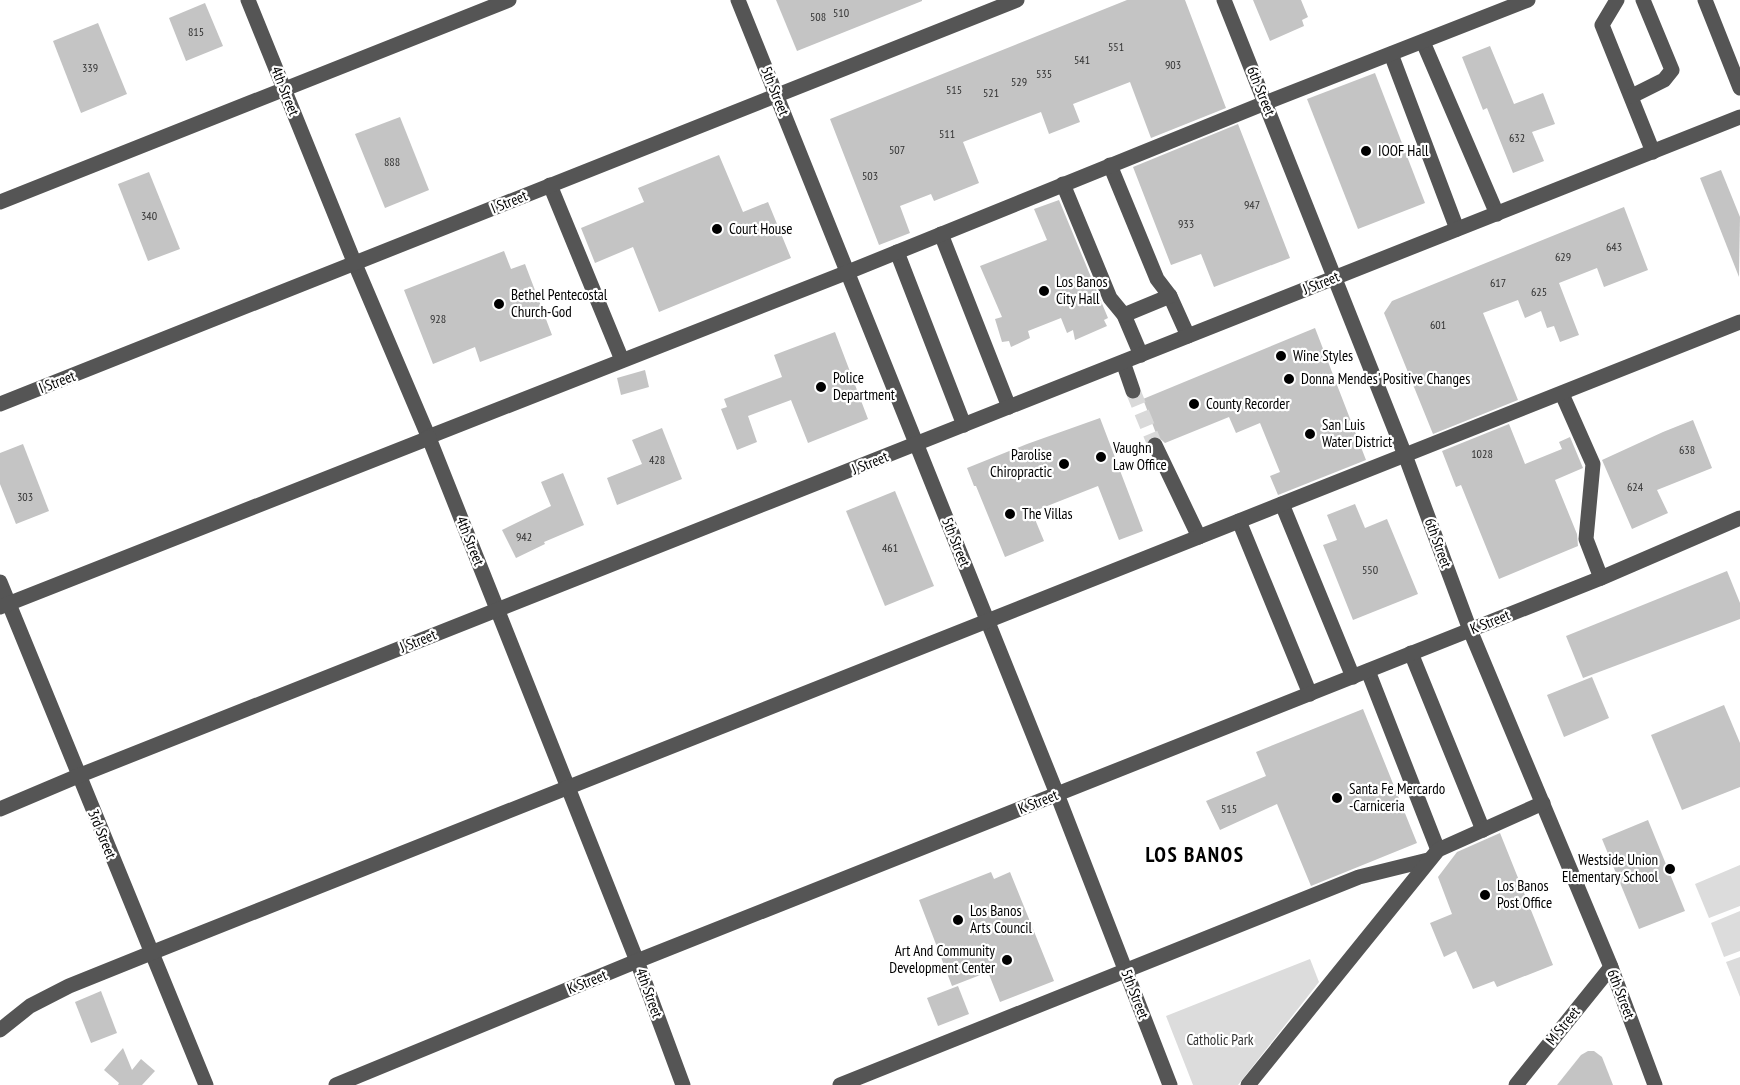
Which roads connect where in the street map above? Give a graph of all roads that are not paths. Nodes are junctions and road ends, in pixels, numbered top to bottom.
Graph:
1 (248, 0) edge
2 (509, 0) edge
3 (738, 0) edge
4 (1017, 0) edge
5 (1224, 0) edge
6 (1528, 0) edge
7 (1617, 0) edge
8 (1643, 0) edge
9 (1705, 0) edge
10 (1424, 42) junction
11 (1391, 54) junction
12 (1740, 88) edge
13 (284, 90) junction
14 (777, 95) junction
15 (1632, 96) junction
16 (1265, 103) junction
17 (1740, 117) edge
18 (1653, 152) junction
19 (1110, 165) junction
20 (1063, 184) junction
21 (550, 185) junction
22 (0, 202) edge
23 (1497, 214) junction
24 (1457, 229) junction
25 (941, 234) junction
26 (897, 252) junction
27 (355, 264) junction
28 (848, 272) junction
29 (1334, 278) junction
30 (1170, 296) junction
31 (1124, 315) junction
32 (1740, 322) edge
33 (1188, 336) junction
34 (1141, 355) junction
35 (622, 360) junction
36 (1123, 362) junction
37 (1133, 391) tunnel mouth
38 (1562, 394) junction
39 (0, 404) edge
40 (1009, 407) junction
41 (964, 425) junction
42 (429, 438) junction
43 (918, 444) junction
44 (1155, 445) tunnel mouth
45 (1405, 455) junction
46 (1282, 504) junction
47 (1740, 518) edge
48 (1239, 521) junction
49 (1199, 537) junction
50 (1601, 578) junction
51 (0, 582) edge
52 (4, 605) edge
53 (498, 610) junction
54 (988, 621) junction
55 (1470, 630) junction
56 (1411, 653) junction
57 (1368, 671) junction
58 (1353, 677) junction
59 (1310, 694) junction
60 (78, 776) junction
61 (568, 787) junction
62 (1057, 794) junction
63 (1543, 803) junction
64 (0, 809) edge
65 (1482, 830) junction
66 (1433, 855) junction
67 (151, 952) junction
68 (637, 961) junction
69 (1611, 967) junction
70 (1126, 970) junction
71 (0, 1030) edge
72 (206, 1085) edge
73 (336, 1085) edge
74 (683, 1085) edge
75 (840, 1085) edge
76 (1170, 1085) edge
77 (1248, 1085) edge
78 (1516, 1085) edge
79 (1655, 1085) edge

1 - 13 street, 4th Street
2 - 13 street
3 - 14 street, 5th Street
4 - 14 street, I Street
5 - 16 street, 6th Street
6 - 10 street
7 - 15 street
8 - 15 street
9 - 12 street
10 - 11 street
10 - 23 street
11 - 16 street
11 - 24 street
13 - 22 street
13 - 27 street, 4th Street
14 - 21 street, I Street
14 - 28 street, 5th Street
15 - 18 street
16 - 19 street
16 - 29 street, 6th Street
17 - 18 street, J Street
18 - 23 street, J Street
19 - 20 street
19 - 30 street
20 - 25 street
20 - 31 street
21 - 27 street, I Street
21 - 35 street
23 - 24 street, J Street
24 - 29 street, J Street
25 - 26 street
25 - 40 street
26 - 28 street
26 - 41 street
27 - 39 street, I Street
27 - 42 street, 4th Street
28 - 35 street
28 - 43 street, 5th Street
29 - 33 street, J Street
29 - 45 street, 6th Street
30 - 31 street
30 - 33 street
31 - 34 street
32 - 38 street
33 - 34 street, J Street
34 - 36 street, J Street
35 - 42 street
36 - 37 street
36 - 40 street, J Street
38 - 45 street
38 - 50 street
40 - 41 street, J Street
41 - 43 street, J Street
42 - 52 street
42 - 53 street, 4th Street
43 - 53 street, J Street
43 - 54 street, 5th Street
44 - 49 street
45 - 46 street
45 - 55 street, 6th Street
46 - 48 street
46 - 58 street
47 - 50 street, K Street
48 - 49 street
48 - 59 street
49 - 54 street
50 - 55 street, K Street
51 - 52 street, 3rd Street
52 - 60 street, 3rd Street
53 - 60 street, J Street
53 - 61 street, 4th Street
54 - 61 street
54 - 62 street, 5th Street
55 - 56 street, K Street
55 - 63 street, 6th Street
56 - 57 street, K Street
56 - 65 street
57 - 58 street, K Street
57 - 66 street
58 - 59 street, K Street
59 - 62 street, K Street
60 - 64 street, J Street
60 - 67 street, 3rd Street
61 - 67 street
61 - 68 street, 4th Street
62 - 68 street, K Street
62 - 70 street, 5th Street
63 - 65 street
63 - 69 street, 6th Street
65 - 66 street
66 - 70 street
66 - 77 street
67 - 71 street
67 - 72 street, 3rd Street
68 - 73 street, K Street
68 - 74 street, 4th Street
69 - 78 street, M Street
69 - 79 street, 6th Street
70 - 75 street
70 - 76 street, 5th Street

